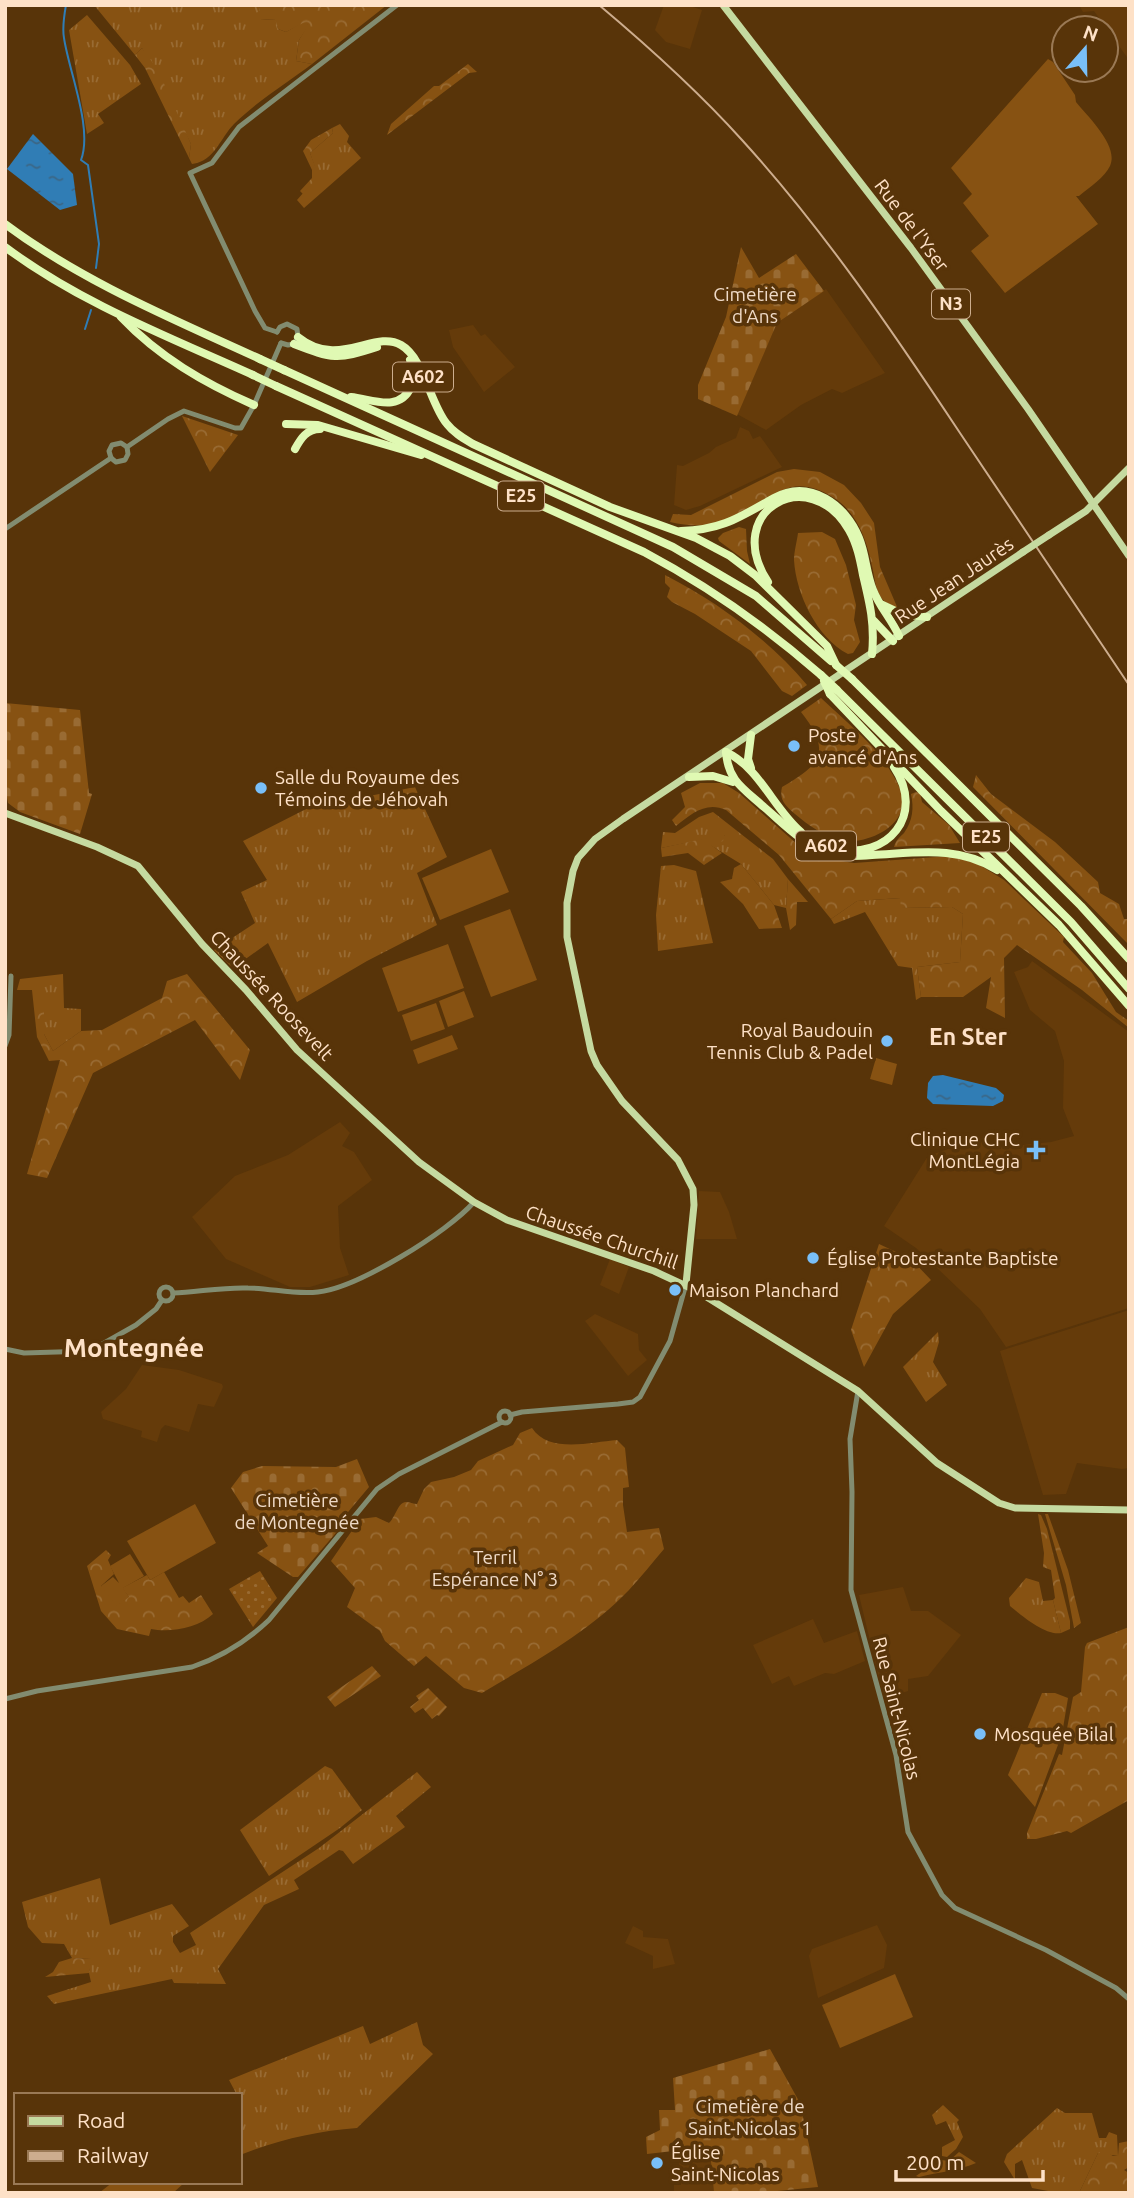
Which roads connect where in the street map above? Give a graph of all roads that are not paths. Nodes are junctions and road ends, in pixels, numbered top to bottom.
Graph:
1 (397, 5) edge
2 (723, 5) edge
3 (5, 224) edge
4 (5, 247) edge
5 (117, 313) junction
6 (277, 332) junction
7 (296, 340) junction
8 (281, 343) junction
9 (344, 397) junction
10 (254, 405) junction
11 (286, 424) dead end
12 (326, 428) junction
13 (127, 447) junction
14 (295, 449) dead end
15 (111, 458) junction
16 (438, 459) junction
17 (485, 460) junction
18 (1129, 468) edge
19 (529, 471) junction
20 (1092, 504) junction
21 (609, 511) junction
22 (5, 529) edge
23 (677, 531) junction
24 (1129, 556) edge
25 (781, 598) junction
26 (881, 604) junction
27 (927, 617) junction
28 (874, 621) junction
29 (896, 638) junction
30 (872, 654) junction
31 (836, 665) junction
32 (834, 692) junction
33 (751, 735) junction
34 (878, 745) junction
35 (726, 752) junction
36 (752, 771) junction
37 (689, 777) junction
38 (741, 786) junction
39 (5, 813) edge
40 (1032, 899) junction
41 (1129, 959) edge
42 (11, 976) dead end
43 (1129, 989) edge
44 (1129, 1006) edge
45 (5, 1046) edge
46 (474, 1202) junction
47 (507, 1220) joint
48 (686, 1284) junction
49 (173, 1293) junction
50 (162, 1300) junction
51 (5, 1349) edge
52 (858, 1391) junction
53 (1129, 1510) edge
54 (5, 1699) edge
55 (1129, 1999) edge

1 - 6 street
2 - 20 main road, Rue de l'Yser / N3
3 - 9 highway, E25, bridge
4 - 5 highway, E25
5 - 10 highway
5 - 16 highway, E25, bridge
6 - 7 street
6 - 8 street
7 - 8 street
7 - 9 highway, A602
7 - 19 highway, A602
8 - 10 street
9 - 17 highway, E25
10 - 13 street
11 - 12 highway
12 - 14 highway
12 - 16 highway
13 - 15 street
13 - 15 street
15 - 22 street
16 - 32 highway, E25, bridge
17 - 19 highway, A602
17 - 21 highway, E25
18 - 20 main road, Rue Jean Jaurès
19 - 21 highway, A602
20 - 24 main road, N3
20 - 27 main road, Rue Jean Jaurès, bridge
21 - 23 highway, A602
21 - 31 highway, E25
23 - 25 highway, A602
23 - 26 highway, A602
25 - 28 highway, A602
25 - 31 highway, A602
26 - 27 highway
26 - 29 highway, A602
27 - 29 main road, Rue Jean Jaurès
28 - 29 highway, A602
28 - 30 highway, A602
29 - 30 main road, Rue Jean Jaurès
30 - 33 main road, Rue Jean Jaurès
31 - 41 highway, E25, bridge
32 - 34 highway, A602
32 - 43 highway, E25
33 - 35 main road, Rue Jean Jaurès
33 - 36 highway
34 - 36 highway, A602
34 - 40 highway
35 - 36 highway, A602
35 - 37 main road, Rue Jean Jaurès
35 - 38 highway, A602
37 - 38 highway, A602
37 - 48 main road, Rue Jean Jaurès
38 - 40 highway, A602
39 - 46 main road, Chaussée Roosevelt
40 - 44 highway, A602
42 - 45 street
46 - 47 main road, Chaussée Roosevelt
46 - 49 street
47 - 48 main road, Chaussée Churchill
48 - 52 main road, Chaussée Churchill
48 - 54 street
49 - 50 street
49 - 50 street
50 - 51 street
52 - 53 main road, Chaussée Churchill
52 - 55 street, Rue Saint-Nicolas

